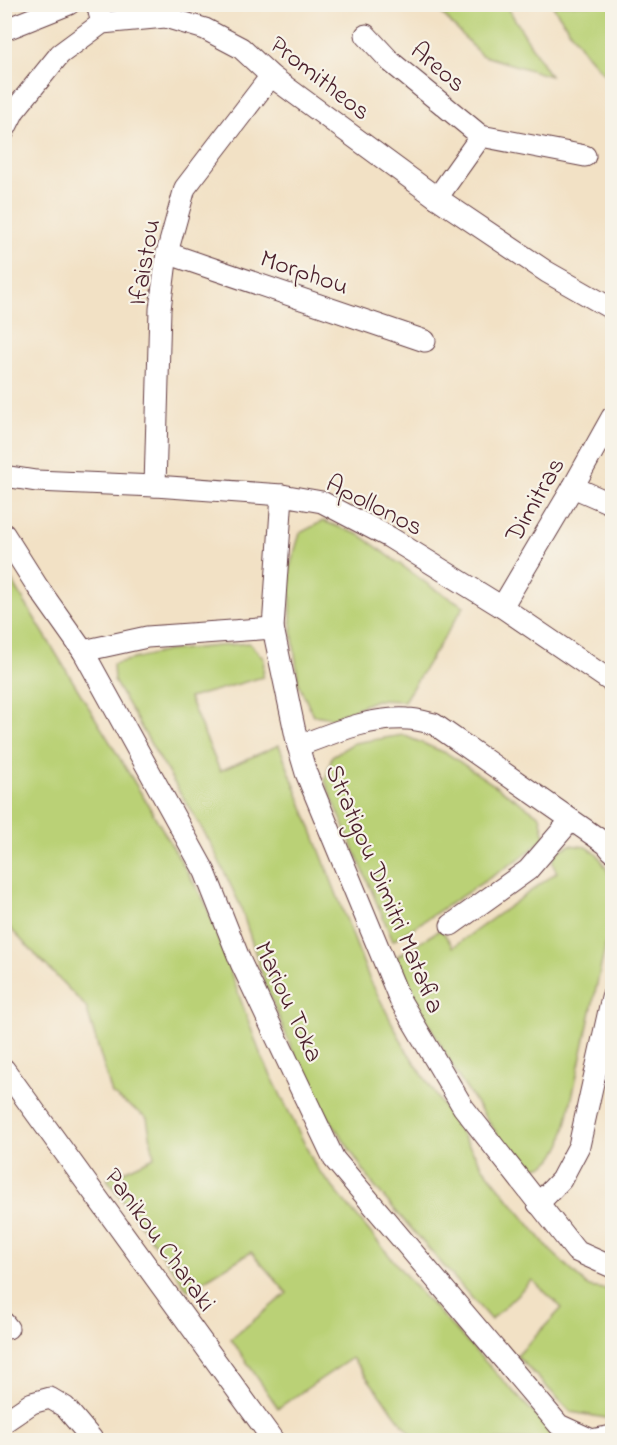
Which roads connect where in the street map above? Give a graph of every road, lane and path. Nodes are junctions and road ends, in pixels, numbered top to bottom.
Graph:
1 (69, 4) edge
2 (100, 14) edge
3 (4, 30) edge
4 (366, 35) dead end
5 (272, 76) junction
6 (4, 130) edge
7 (481, 135) junction
8 (585, 156) dead end
9 (437, 198) junction
10 (167, 253) junction
11 (612, 309) edge
12 (425, 341) dead end
13 (612, 417) edge
14 (4, 476) edge
15 (155, 486) junction
16 (573, 487) junction
17 (282, 495) junction
18 (612, 504) edge
19 (4, 534) edge
20 (502, 607) junction
21 (273, 628) junction
22 (83, 651) junction
23 (612, 682) edge
24 (298, 746) junction
25 (571, 820) junction
26 (612, 851) edge
27 (451, 925) dead end
28 (612, 997) edge
29 (4, 1069) edge
30 (538, 1204) junction
31 (612, 1267) edge
32 (4, 1422) edge
33 (612, 1436) edge
34 (92, 1439) edge
35 (273, 1440) edge
36 (592, 1440) edge

1 - 3 street
2 - 5 street, Promitheos
2 - 6 street, Promitheos
4 - 7 street, Areos
5 - 9 street, Promitheos
5 - 10 street, Ifaistou
7 - 8 street, Areos
7 - 9 street
9 - 11 street, Promitheos
10 - 12 street, Morphou
10 - 15 street, Ifaistou
13 - 16 street, Dimitras
14 - 15 street, Apollonos
15 - 17 street, Apollonos
16 - 18 street
16 - 20 street, Dimitras
17 - 20 street, Apollonos
17 - 21 street, Stratigou Dimitri Matafia
19 - 22 street, Mariou Toka
20 - 23 street, Apollonos
21 - 22 street
21 - 24 street, Stratigou Dimitri Matafia
22 - 36 street, Mariou Toka
24 - 25 street
24 - 30 street, Stratigou Dimitri Matafia
25 - 26 street
25 - 27 street
28 - 30 street
29 - 35 street, Panikou Charaki
30 - 31 street, Stratigou Dimitri Matafia
32 - 34 street
33 - 36 street

